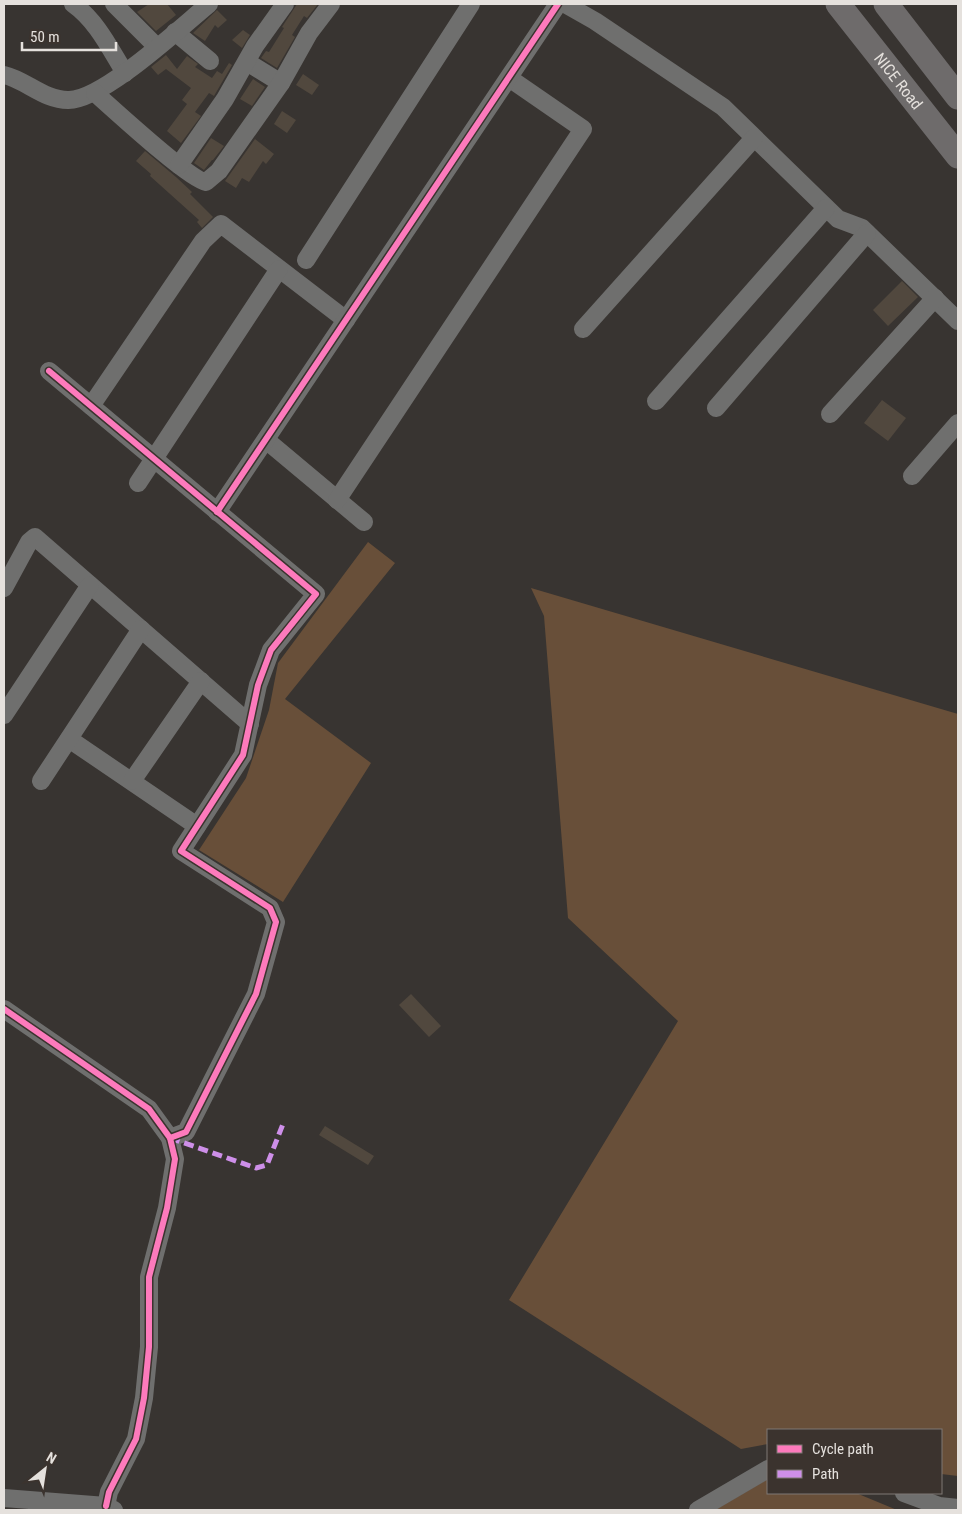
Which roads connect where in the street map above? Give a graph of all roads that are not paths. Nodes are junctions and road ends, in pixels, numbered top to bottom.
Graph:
1 (73, 4) edge
2 (114, 4) edge
3 (285, 4) edge
4 (331, 4) edge
5 (471, 4) edge
6 (558, 4) edge
7 (566, 4) edge
8 (838, 4) edge
9 (886, 4) edge
10 (197, 7) edge
11 (175, 32) junction
12 (156, 47) junction
13 (210, 60) dead end
14 (247, 62) junction
15 (125, 73) junction
16 (4, 75) edge
17 (508, 78) junction
18 (281, 82) junction
19 (94, 92) junction
20 (958, 97) edge
21 (754, 138) junction
22 (958, 156) edge
23 (179, 165) junction
24 (826, 208) junction
25 (868, 234) junction
26 (306, 260) dead end
27 (280, 269) junction
28 (935, 298) junction
29 (346, 320) junction
30 (958, 320) edge
31 (583, 329) dead end
32 (50, 371) dead end
33 (656, 402) dead end
34 (91, 406) junction
35 (716, 408) dead end
36 (830, 414) dead end
37 (958, 423) edge
38 (266, 440) junction
39 (154, 459) junction
40 (912, 476) dead end
41 (138, 482) dead end
42 (337, 500) junction
43 (218, 512) junction
44 (364, 522) dead end
45 (90, 585) junction
46 (4, 588) edge
47 (141, 629) junction
48 (201, 681) junction
49 (4, 715) edge
50 (250, 724) junction
51 (69, 739) junction
52 (41, 781) dead end
53 (132, 781) junction
54 (197, 826) junction
55 (4, 1009) edge
56 (170, 1138) junction
57 (767, 1470) edge
58 (907, 1494) edge
59 (4, 1498) edge
60 (110, 1508) edge
61 (958, 1508) edge
62 (698, 1510) edge

1 - 15 street
2 - 12 street
3 - 14 street
4 - 18 street
5 - 26 street
6 - 17 street
7 - 21 street
8 - 22 highway, NICE Road
9 - 20 highway
10 - 11 street
11 - 12 street
11 - 13 street
12 - 15 street
14 - 18 street
14 - 23 street
15 - 19 street
16 - 19 street
17 - 29 street
17 - 42 street
18 - 23 street
19 - 23 street
21 - 24 street
21 - 31 street
24 - 25 street
24 - 33 street
25 - 28 street
25 - 35 street
27 - 29 street
27 - 34 street
27 - 39 street
28 - 30 street
28 - 36 street
29 - 38 street
32 - 34 street
34 - 39 street
37 - 40 street
38 - 42 street
38 - 43 street
39 - 41 street
39 - 43 street
42 - 44 street
43 - 50 street
45 - 46 street
45 - 47 street
45 - 49 street
47 - 48 street
47 - 51 street
48 - 50 street
48 - 53 street
50 - 54 street
51 - 52 street
51 - 53 street
53 - 54 street
54 - 56 street
55 - 56 street
56 - 60 street
57 - 62 street
58 - 61 street
59 - 60 street

